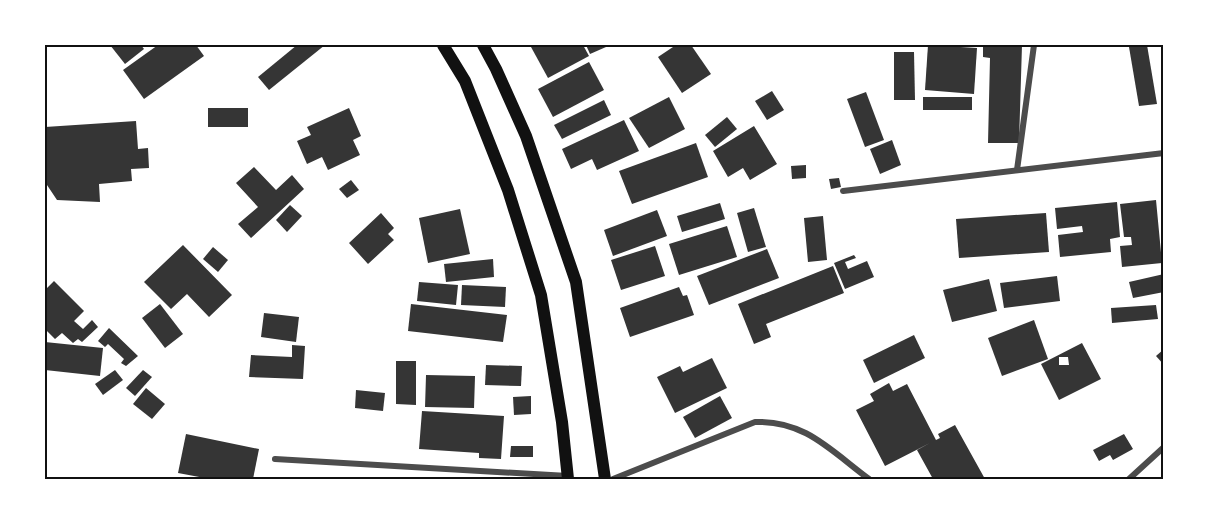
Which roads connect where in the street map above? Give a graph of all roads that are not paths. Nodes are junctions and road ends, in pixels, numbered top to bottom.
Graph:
1 (442, 45) edge
2 (483, 45) edge
3 (1035, 45) edge
4 (1164, 153) edge
5 (1017, 170) junction
6 (843, 190) dead end
7 (1164, 447) edge
8 (275, 459) dead end
9 (568, 478) edge
10 (605, 479) edge
11 (614, 479) edge
12 (869, 479) edge
13 (1129, 479) edge

1 - 9 main road
2 - 10 main road
3 - 5 street
4 - 5 street
5 - 6 street
7 - 13 street
8 - 9 street
11 - 12 street

